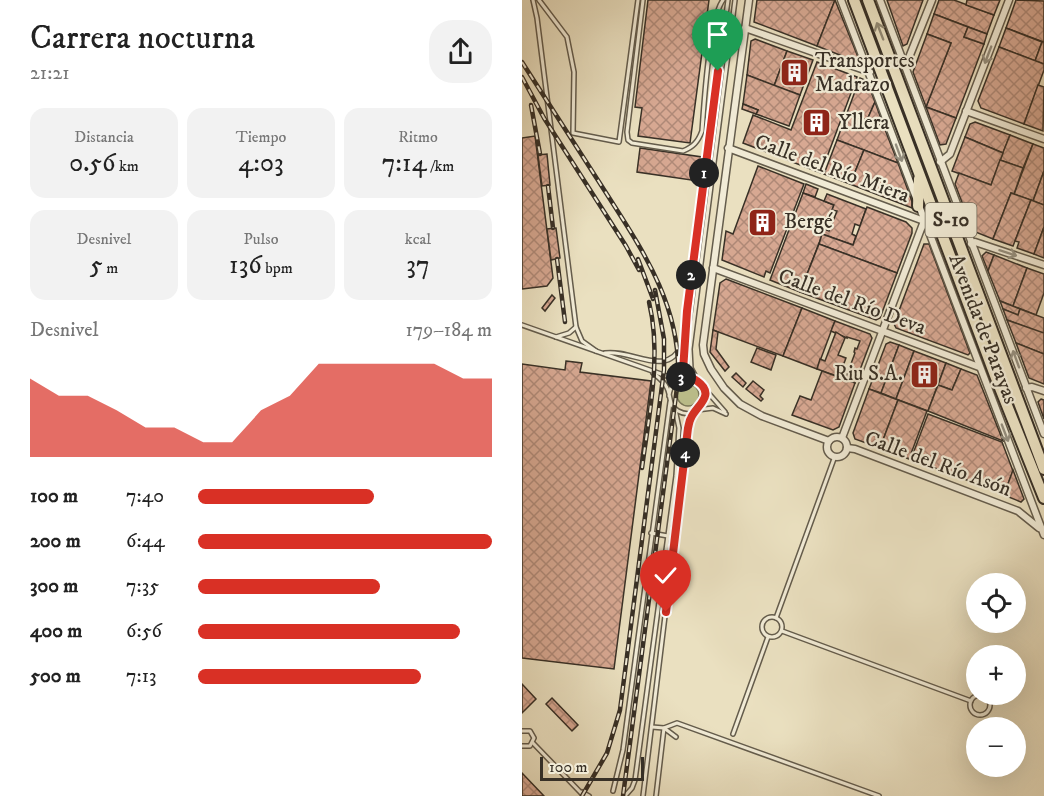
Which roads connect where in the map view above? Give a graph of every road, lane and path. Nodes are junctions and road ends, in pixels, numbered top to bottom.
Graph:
1 (533, 0) edge
2 (539, 0) edge
3 (638, 0) edge
4 (643, 0) edge
5 (723, 0) edge
6 (728, 0) edge
7 (735, 0) edge
8 (749, 0) edge
9 (841, 0) edge
10 (854, 0) edge
11 (868, 0) edge
12 (880, 0) edge
13 (932, 0) edge
14 (1009, 0) edge
15 (718, 7) junction
16 (726, 10) junction
17 (745, 28) junction
18 (903, 63) junction
19 (870, 72) junction
20 (966, 111) junction
21 (702, 131) junction
22 (710, 132) junction
23 (1044, 139) edge
24 (728, 148) junction
25 (940, 162) junction
26 (920, 173) junction
27 (918, 206) junction
28 (924, 221) junction
29 (971, 244) junction
30 (1044, 265) edge
31 (713, 268) junction
32 (522, 325) edge
33 (576, 327) junction
34 (882, 332) junction
35 (554, 337) junction
36 (684, 340) junction
37 (596, 351) junction
38 (602, 353) junction
39 (979, 367) junction
40 (649, 370) junction
41 (678, 380) junction
42 (699, 383) junction
43 (1026, 388) junction
44 (1044, 392) edge
45 (669, 396) junction
46 (670, 402) junction
47 (675, 409) junction
48 (697, 410) junction
49 (1044, 434) edge
50 (842, 438) junction
51 (1034, 440) junction
52 (829, 441) junction
53 (1022, 444) junction
54 (847, 448) junction
55 (835, 456) junction
56 (1044, 462) edge
57 (1044, 469) edge
58 (1044, 498) edge
59 (1032, 502) junction
60 (1044, 509) edge
61 (1018, 511) junction
62 (651, 533) junction
63 (1044, 534) edge
64 (668, 536) junction
65 (776, 618) junction
66 (782, 631) junction
67 (768, 637) junction
68 (966, 699) edge
69 (971, 701) joint
70 (652, 727) junction
71 (664, 728) junction
72 (522, 731) edge
73 (733, 734) dead end
74 (676, 737) dead end
75 (533, 743) junction
76 (522, 746) edge
77 (613, 791) dead end
78 (580, 792) junction
79 (584, 796) edge
80 (589, 796) edge
81 (625, 796) edge
82 (643, 796) edge
83 (656, 796) edge
84 (879, 796) edge

1 - 33 lane
2 - 3 lane
4 - 21 lane
5 - 15 lane
6 - 16 lane
7 - 42 lane
8 - 17 street
9 - 19 street, Avenida de Parayas
10 - 26 highway, S-10
51 -> 11 highway, S-10
12 - 18 street, Avenida de Parayas
13 - 18 street
14 -> 20 street
15 - 16 lane
15 - 21 lane
16 - 22 lane
17 - 19 street
17 - 24 street
18 - 25 street, Avenida de Parayas
19 -> 27 street, Avenida de Parayas
20 - 23 street
20 - 25 street
21 - 22 lane
22 - 36 lane
24 - 28 street, Calle del Río Miera
24 - 31 street
25 - 29 street, Avenida de Parayas
26 - 27 highway
26 - 53 highway, S-10
27 - 28 street, Avenida de Parayas
28 - 34 street
28 - 39 street, Avenida de Parayas
29 -> 30 street
43 -> 29 street, Avenida de Parayas
31 - 34 street, Calle del Río Deva
31 - 52 street
32 - 35 lane
33 - 35 lane
33 - 37 lane
34 - 39 street, Calle del Río Deva
34 - 50 street
35 - 37 lane
36 - 38 lane
36 - 41 lane
37 - 38 lane
38 - 40 lane
39 -> 59 street, Avenida de Parayas
40 - 41 lane
40 - 45 lane
41 - 42 lane
41 - 45 lane
42 - 48 lane
42 - 48 lane
43 - 44 street
43 - 49 street, Avenida de Parayas
45 - 46 lane
46 - 47 lane
46 - 62 lane
47 - 48 lane
47 - 64 lane
48 - 70 lane
50 - 52 street
50 - 54 street
51 - 56 highway
51 - 57 highway, S-10
52 - 55 street
53 - 58 highway, S-10
53 - 60 highway
54 - 55 street
54 - 61 street, Calle del Río Asón
55 - 65 lane
59 - 61 street, Calle del Río Asón
59 - 63 street, Avenida de Parayas
61 - 63 street, Calle del Río Asón
62 - 64 lane
62 - 77 lane
64 - 81 lane
65 - 66 lane
65 - 67 lane
66 - 67 lane
66 - 68 lane
67 - 73 lane
69 - 69 lane
70 - 71 lane
70 - 82 lane
71 - 74 lane
71 - 83 lane
71 - 84 lane
72 - 75 lane
75 - 76 lane
75 - 78 lane
78 - 79 lane
78 - 80 lane

